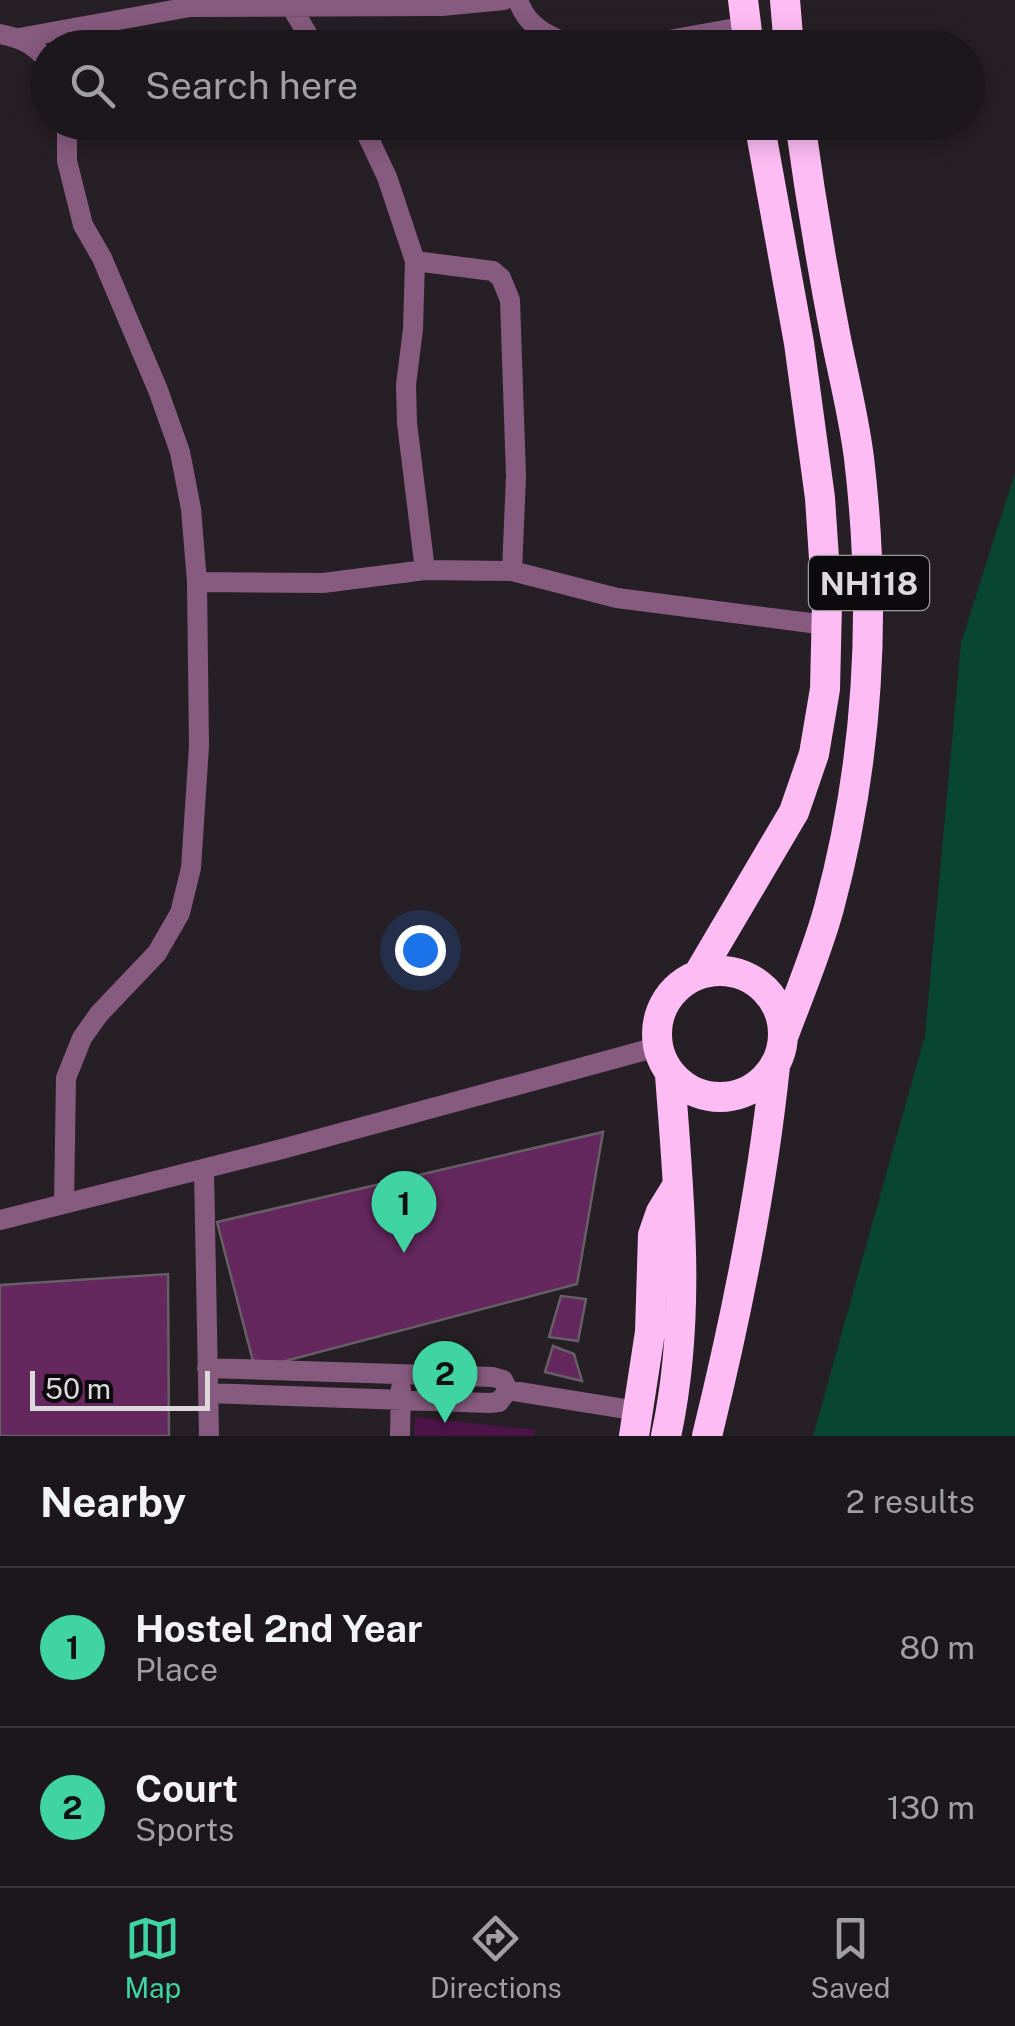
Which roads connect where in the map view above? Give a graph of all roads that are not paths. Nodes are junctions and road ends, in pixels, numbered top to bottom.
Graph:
1 (504, 0) edge
2 (518, 0) edge
3 (785, 0) edge
4 (290, 5) junction
5 (746, 25) edge
6 (47, 30) edge
7 (305, 30) edge
8 (540, 30) edge
9 (719, 30) edge
10 (788, 30) edge
11 (67, 140) edge
12 (370, 140) edge
13 (762, 140) edge
14 (802, 140) edge
15 (416, 261) junction
16 (425, 570) junction
17 (512, 571) junction
18 (198, 582) junction
19 (826, 625) junction
20 (699, 973) junction
21 (779, 1051) junction
22 (664, 1061) junction
23 (204, 1169) junction
24 (678, 1184) junction
25 (64, 1204) junction
26 (0, 1220) edge
27 (207, 1368) junction
28 (403, 1372) junction
29 (508, 1390) junction
30 (208, 1393) junction
31 (400, 1402) junction
32 (636, 1424) edge
33 (210, 1436) edge
34 (400, 1436) edge
35 (666, 1436) edge
36 (706, 1436) edge

1 - 4 street
2 - 8 street
3 - 10 highway
4 - 6 street
4 - 7 street
5 - 9 street
11 - 18 street
12 - 15 street
13 - 19 highway, NH118
14 - 21 highway, NH118
15 - 16 street
15 - 17 street
16 - 17 street
16 - 18 street
17 - 19 street
18 - 25 street
19 - 20 highway, NH118
20 - 21 highway, NH118
20 - 22 highway, NH118
21 - 22 highway
21 - 36 highway, NH118
22 - 23 street
22 - 24 highway, NH118
23 - 25 street
23 - 27 street
24 - 32 highway
24 - 35 highway, NH118
25 - 26 street
27 - 28 street
27 - 30 street
28 - 29 street
28 - 31 street
29 - 31 street
29 - 32 street
30 - 31 street
30 - 33 street
31 - 34 street

